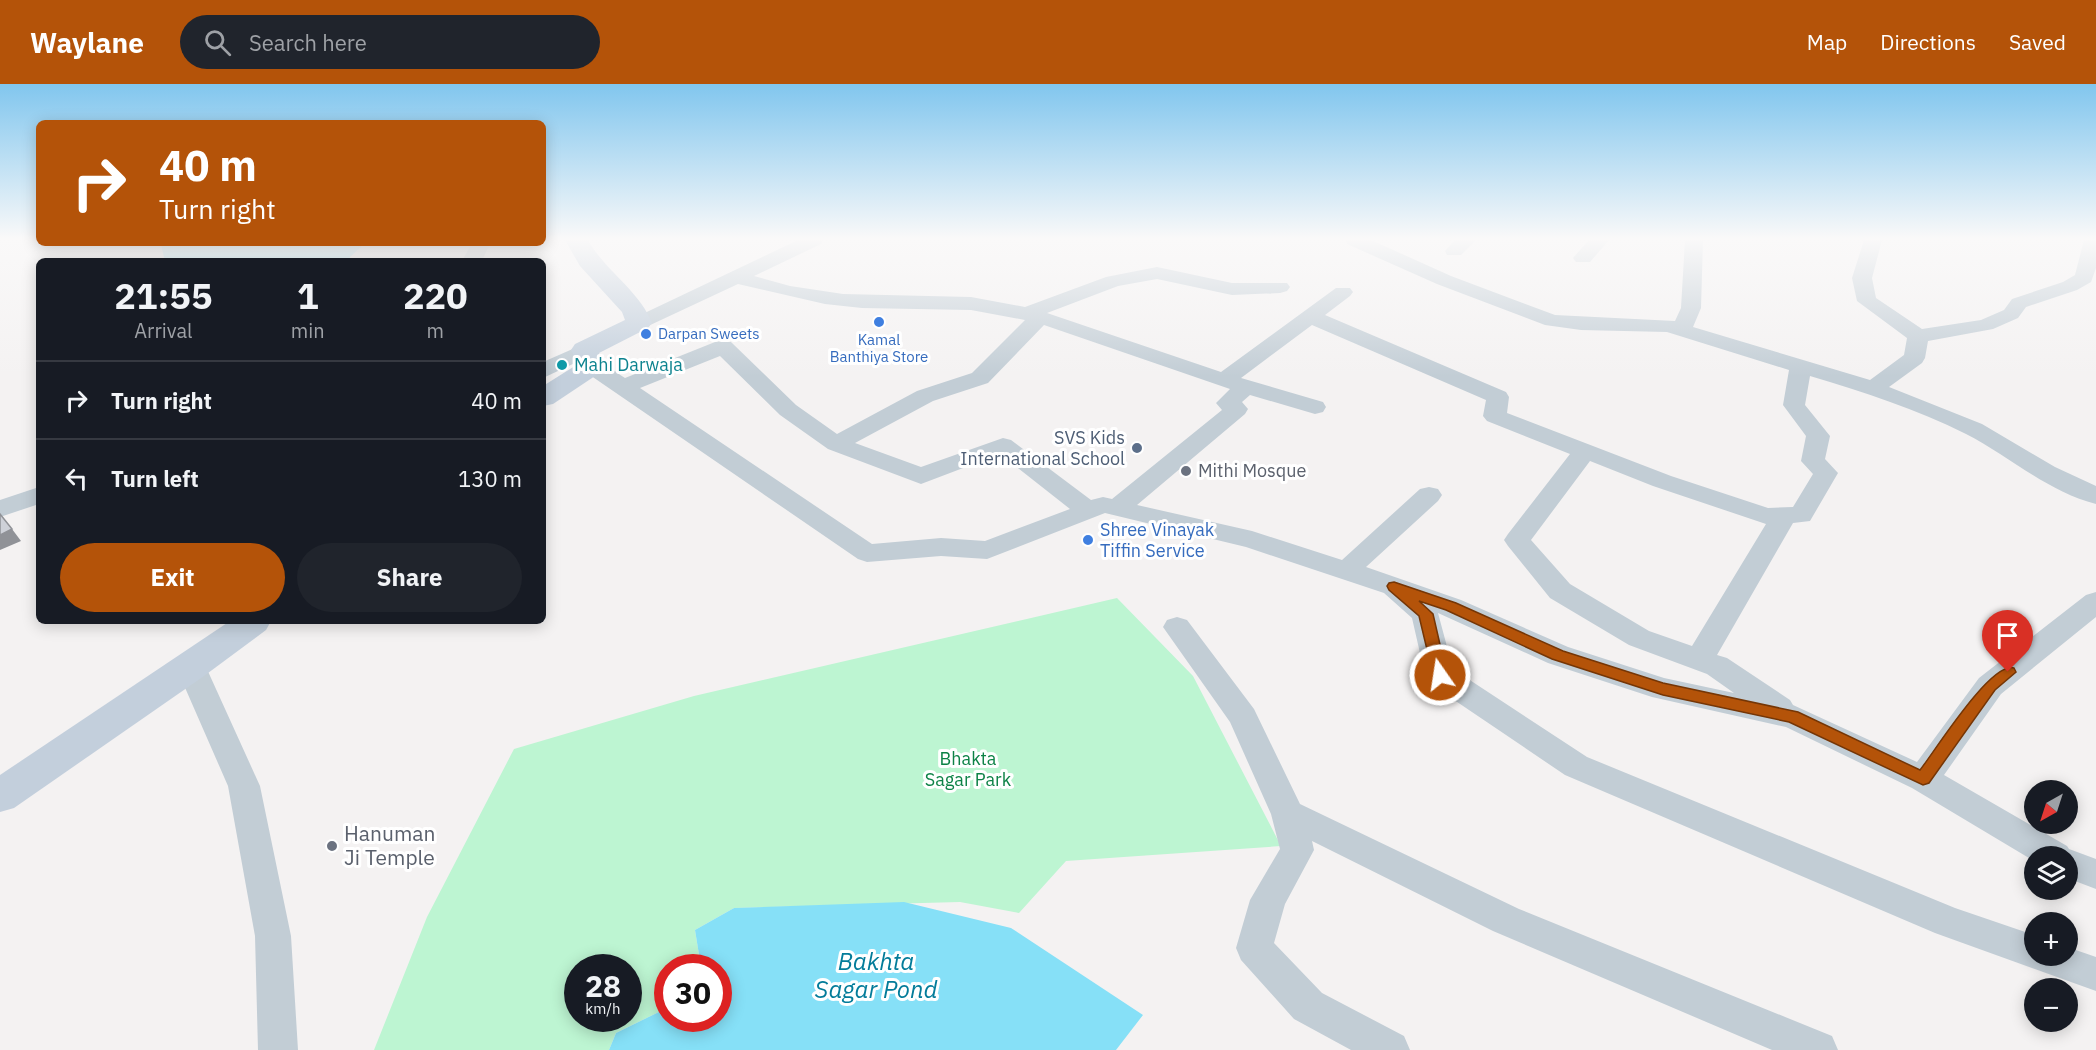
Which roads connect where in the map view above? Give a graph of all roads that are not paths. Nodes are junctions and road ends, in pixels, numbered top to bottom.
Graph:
1 (611, 285) edge
2 (720, 285) edge
3 (762, 285) edge
4 (1104, 285) edge
5 (1214, 285) edge
6 (1457, 285) edge
7 (1692, 285) edge
8 (1864, 285) edge
9 (2072, 285) edge
10 (1280, 286) dead end
11 (1342, 292) dead end
12 (1033, 316) junction
13 (1310, 316) junction
14 (639, 323) junction
15 (1681, 330) junction
16 (1918, 336) junction
17 (588, 358) junction
18 (1801, 366) junction
19 (546, 370) edge
20 (1234, 384) junction
21 (623, 387) junction
22 (1873, 388) junction
23 (546, 395) edge
24 (1315, 407) dead end
25 (836, 444) junction
26 (1585, 451) junction
27 (1429, 495) dead end
28 (36, 496) edge
29 (2096, 496) edge
30 (1118, 508) junction
31 (0, 509) edge
32 (1089, 511) junction
33 (1784, 516) junction
34 (1346, 570) junction
35 (1394, 586) junction
36 (2096, 602) edge
37 (250, 624) edge
38 (1177, 627) dead end
39 (1700, 660) junction
40 (191, 667) junction
41 (1793, 717) junction
42 (1923, 779) junction
43 (0, 796) edge
44 (1288, 814) junction
45 (2038, 846) edge
46 (2078, 867) edge
47 (2096, 874) edge
48 (2024, 949) edge
49 (2073, 966) edge
50 (2096, 974) edge
51 (278, 1050) edge
52 (1390, 1050) edge
53 (1818, 1050) edge

1 - 14 street
2 - 14 street
3 - 12 street
4 - 12 street
5 - 10 street
6 - 15 street
7 - 15 street
8 - 16 street
9 - 16 street
11 - 13 street
12 - 20 street
12 - 25 street
13 - 20 street
13 - 26 street
14 - 17 street
15 - 18 street
16 - 22 street
17 - 19 street
17 - 21 street
17 - 23 street
18 - 22 street
18 - 33 street
20 - 24 street
20 - 30 street
21 - 25 street
21 - 32 street
22 - 29 street
25 - 32 street
26 - 33 street
26 - 39 street
27 - 34 street
28 - 31 street
30 - 32 street
30 - 34 street
33 - 39 street
34 - 35 street
35 - 41 street
35 - 48 street
36 - 42 street
37 - 40 street
38 - 44 street
39 - 41 street
40 - 43 street
40 - 51 street
41 - 42 street
42 - 45 street
44 - 52 street
44 - 53 street
46 - 47 street
49 - 50 street

